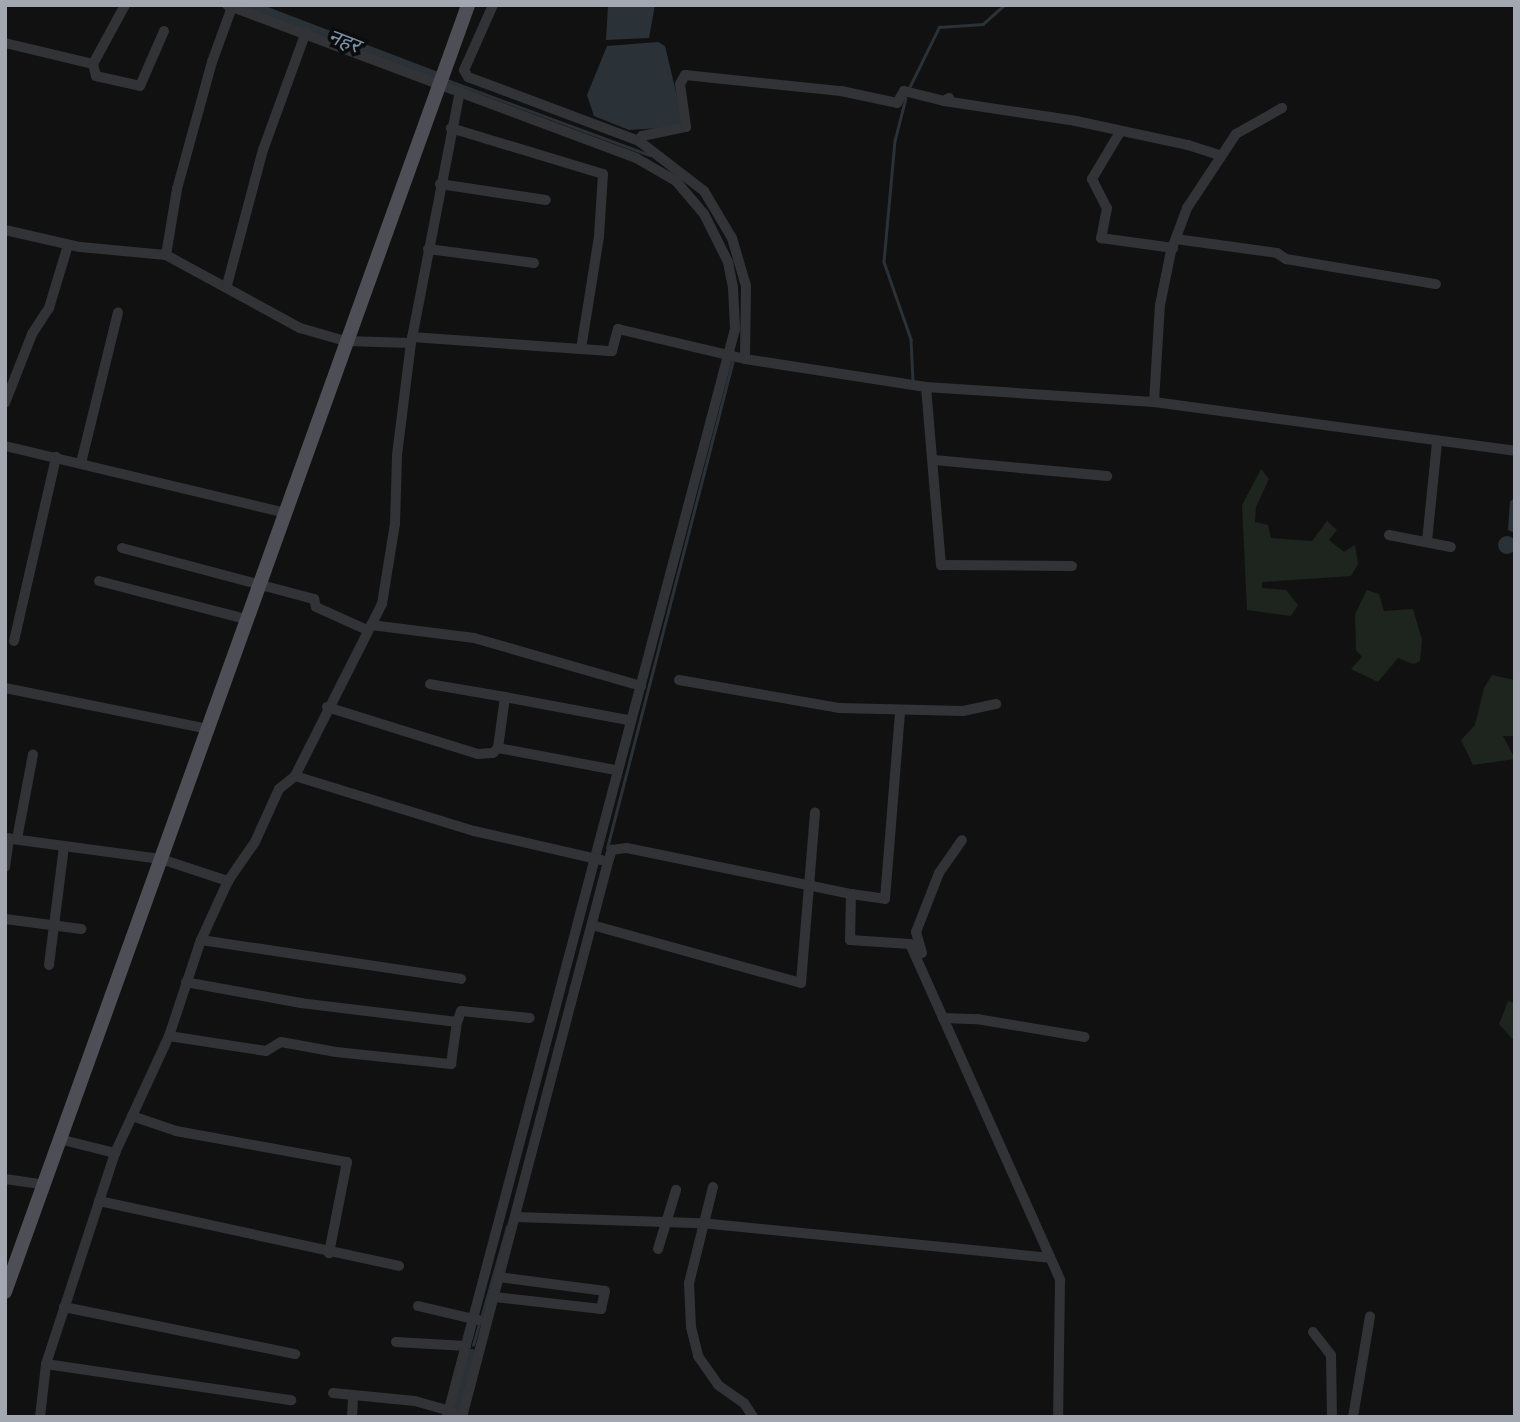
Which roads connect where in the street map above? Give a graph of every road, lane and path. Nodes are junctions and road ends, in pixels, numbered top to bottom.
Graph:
1 (125, 5) edge
2 (468, 5) edge
3 (493, 5) edge
4 (229, 6) edge
5 (164, 31) dead end
6 (306, 32) junction
7 (5, 43) edge
8 (93, 64) junction
9 (440, 85) junction
10 (460, 92) junction
11 (1282, 108) dead end
12 (451, 128) junction
13 (1120, 132) junction
14 (639, 141) junction
15 (1220, 156) junction
16 (440, 184) junction
17 (546, 200) dead end
18 (5, 230) edge
19 (1174, 243) junction
20 (68, 245) junction
21 (428, 249) junction
22 (166, 255) junction
23 (534, 263) dead end
24 (1436, 284) dead end
25 (227, 285) junction
26 (118, 312) dead end
27 (412, 340) junction
28 (345, 341) junction
29 (581, 349) junction
30 (726, 354) junction
31 (745, 359) junction
32 (926, 387) junction
33 (1154, 402) junction
34 (5, 403) edge
35 (1437, 442) junction
36 (5, 446) edge
37 (1515, 451) edge
38 (57, 457) junction
39 (934, 460) junction
40 (80, 463) junction
41 (1107, 476) dead end
42 (283, 512) junction
43 (1389, 535) dead end
44 (1427, 541) junction
45 (1451, 547) dead end
46 (122, 548) dead end
47 (1072, 566) dead end
48 (99, 580) dead end
49 (260, 582) junction
50 (246, 619) junction
51 (369, 628) junction
52 (14, 641) dead end
53 (680, 680) dead end
54 (430, 684) dead end
55 (640, 686) junction
56 (5, 688) edge
57 (505, 697) junction
58 (996, 704) dead end
59 (327, 707) junction
60 (900, 711) junction
61 (628, 720) junction
62 (208, 729) junction
63 (498, 748) junction
64 (33, 754) dead end
65 (616, 770) junction
66 (295, 776) junction
67 (814, 813) dead end
68 (11, 838) edge
69 (962, 839) dead end
70 (64, 847) junction
71 (161, 859) junction
72 (601, 860) junction
73 (5, 867) edge
74 (228, 881) junction
75 (809, 888) junction
76 (852, 894) junction
77 (5, 919) edge
78 (592, 925) junction
79 (54, 926) junction
80 (80, 929) dead end
81 (201, 940) junction
82 (922, 953) dead end
83 (49, 965) dead end
84 (461, 979) dead end
85 (186, 982) junction
86 (530, 1018) dead end
87 (943, 1018) junction
88 (458, 1020) dead end
89 (169, 1036) junction
90 (1085, 1037) dead end
91 (132, 1116) junction
92 (63, 1140) junction
93 (115, 1153) junction
94 (5, 1178) edge
95 (46, 1185) junction
96 (713, 1187) dead end
97 (676, 1190) dead end
98 (99, 1201) junction
99 (516, 1217) junction
100 (666, 1222) junction
101 (701, 1223) junction
102 (658, 1249) dead end
103 (329, 1253) junction
104 (1050, 1258) junction
105 (399, 1266) dead end
106 (499, 1276) junction
107 (5, 1292) edge
108 (494, 1297) junction
109 (418, 1306) dead end
110 (64, 1307) junction
111 (1370, 1316) dead end
112 (473, 1319) junction
113 (488, 1322) junction
114 (1313, 1332) dead end
115 (396, 1342) dead end
116 (466, 1346) junction
117 (295, 1354) dead end
118 (46, 1364) junction
119 (333, 1393) dead end
120 (353, 1395) junction
121 (291, 1400) dead end
122 (448, 1413) edge
123 (462, 1416) edge
124 (40, 1417) edge
125 (352, 1417) edge
126 (753, 1417) edge
127 (1058, 1417) edge
128 (1332, 1417) edge
129 (1353, 1417) edge

1 - 8 street
2 - 9 main road
3 - 14 street
4 - 6 street
4 - 22 street
5 - 8 street
6 - 9 street
6 - 25 street
7 - 8 street
9 - 10 street
9 - 28 main road
10 - 12 street
10 - 30 street
11 - 15 street
12 - 16 street
12 - 29 street
13 - 14 street
13 - 15 street
13 - 19 street
14 - 31 street
15 - 19 street
16 - 17 street
16 - 21 street
18 - 20 street
19 - 24 street
19 - 33 street
20 - 22 street
20 - 34 street
21 - 23 street
21 - 27 street
22 - 25 street
25 - 28 street
26 - 40 street
27 - 28 street
27 - 29 street
27 - 51 street
28 - 42 main road
29 - 30 street
30 - 31 street
30 - 55 street
31 - 32 street
32 - 33 street
32 - 39 street
33 - 35 street
35 - 37 street
35 - 44 street
36 - 38 street
38 - 40 street
38 - 52 street
39 - 41 street
39 - 47 street
40 - 42 street
42 - 49 main road
43 - 44 street
44 - 45 street
46 - 49 street
48 - 50 street
49 - 50 main road
49 - 51 street
50 - 62 main road
51 - 55 street
51 - 59 street
53 - 60 street
54 - 57 street
55 - 61 street
56 - 62 street
57 - 61 street
57 - 63 street
58 - 60 street
59 - 63 street
59 - 66 street
60 - 76 street
61 - 65 street
62 - 71 main road
63 - 65 street
64 - 68 street
65 - 72 street
66 - 72 street
66 - 74 street
67 - 75 street
68 - 70 street
68 - 73 street
69 - 82 street
70 - 71 street
70 - 79 street
71 - 74 street
71 - 92 main road
72 - 75 street
72 - 78 street
72 - 112 street
74 - 81 street
75 - 76 street
75 - 78 street
76 - 87 street
77 - 79 street
78 - 99 street
79 - 80 street
79 - 83 street
81 - 84 street
81 - 85 street
85 - 89 street
85 - 89 street
86 - 88 street
87 - 90 street
87 - 104 street
89 - 91 street
91 - 93 street
91 - 103 street
92 - 93 street
92 - 95 main road
93 - 98 street
94 - 95 street
95 - 107 main road
96 - 101 street
97 - 100 street
98 - 103 street
98 - 110 street
99 - 100 street
99 - 106 street
100 - 101 street
100 - 102 street
101 - 104 street
101 - 126 street
103 - 105 street
104 - 127 street
106 - 108 street
106 - 108 street
108 - 113 street
109 - 112 street
110 - 117 street
110 - 118 street
111 - 129 street
112 - 113 street
112 - 116 street
113 - 123 street
114 - 128 street
115 - 116 street
116 - 122 street
118 - 121 street
118 - 124 street
119 - 120 street
120 - 122 street
120 - 125 street
122 - 123 street

